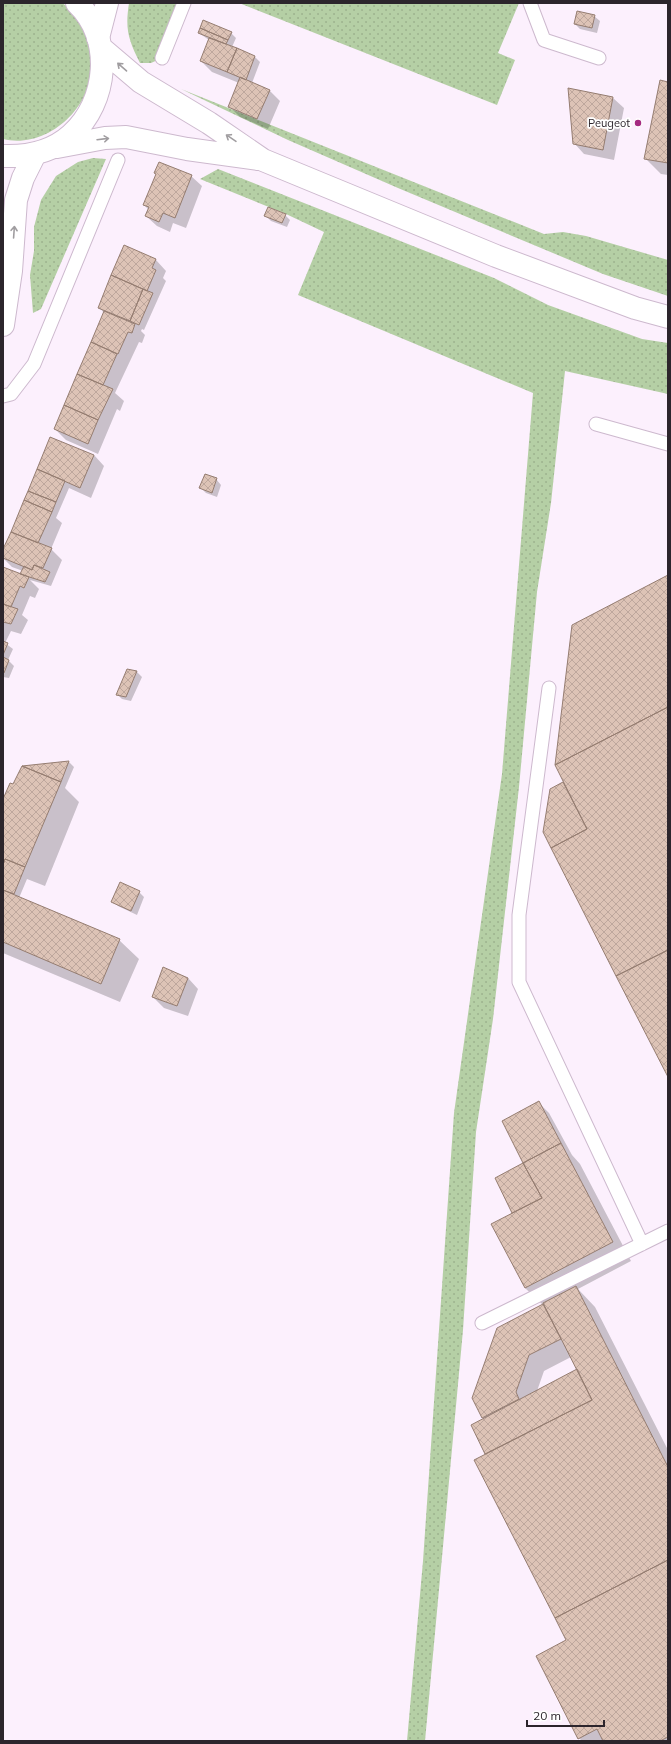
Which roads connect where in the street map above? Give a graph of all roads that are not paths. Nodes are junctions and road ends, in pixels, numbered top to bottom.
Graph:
1 (77, 3) edge
2 (107, 3) edge
3 (184, 3) edge
4 (530, 3) edge
5 (100, 43) junction
6 (162, 58) dead end
7 (599, 58) dead end
8 (43, 151) junction
9 (3, 156) edge
10 (118, 160) dead end
11 (263, 160) junction
12 (668, 317) edge
13 (3, 325) edge
14 (3, 396) edge
15 (596, 424) dead end
16 (668, 444) edge
17 (549, 688) dead end
18 (668, 1231) edge
19 (642, 1244) junction
20 (482, 1324) dead end

1 - 5 main road
2 - 5 main road
3 - 6 lane
4 - 7 lane
5 - 8 main road
11 -> 5 main road
8 - 9 main road
8 -> 11 main road
13 -> 8 main road
10 - 14 lane
11 - 12 main road
15 - 16 lane
17 - 19 lane
18 - 19 lane
19 - 20 lane

